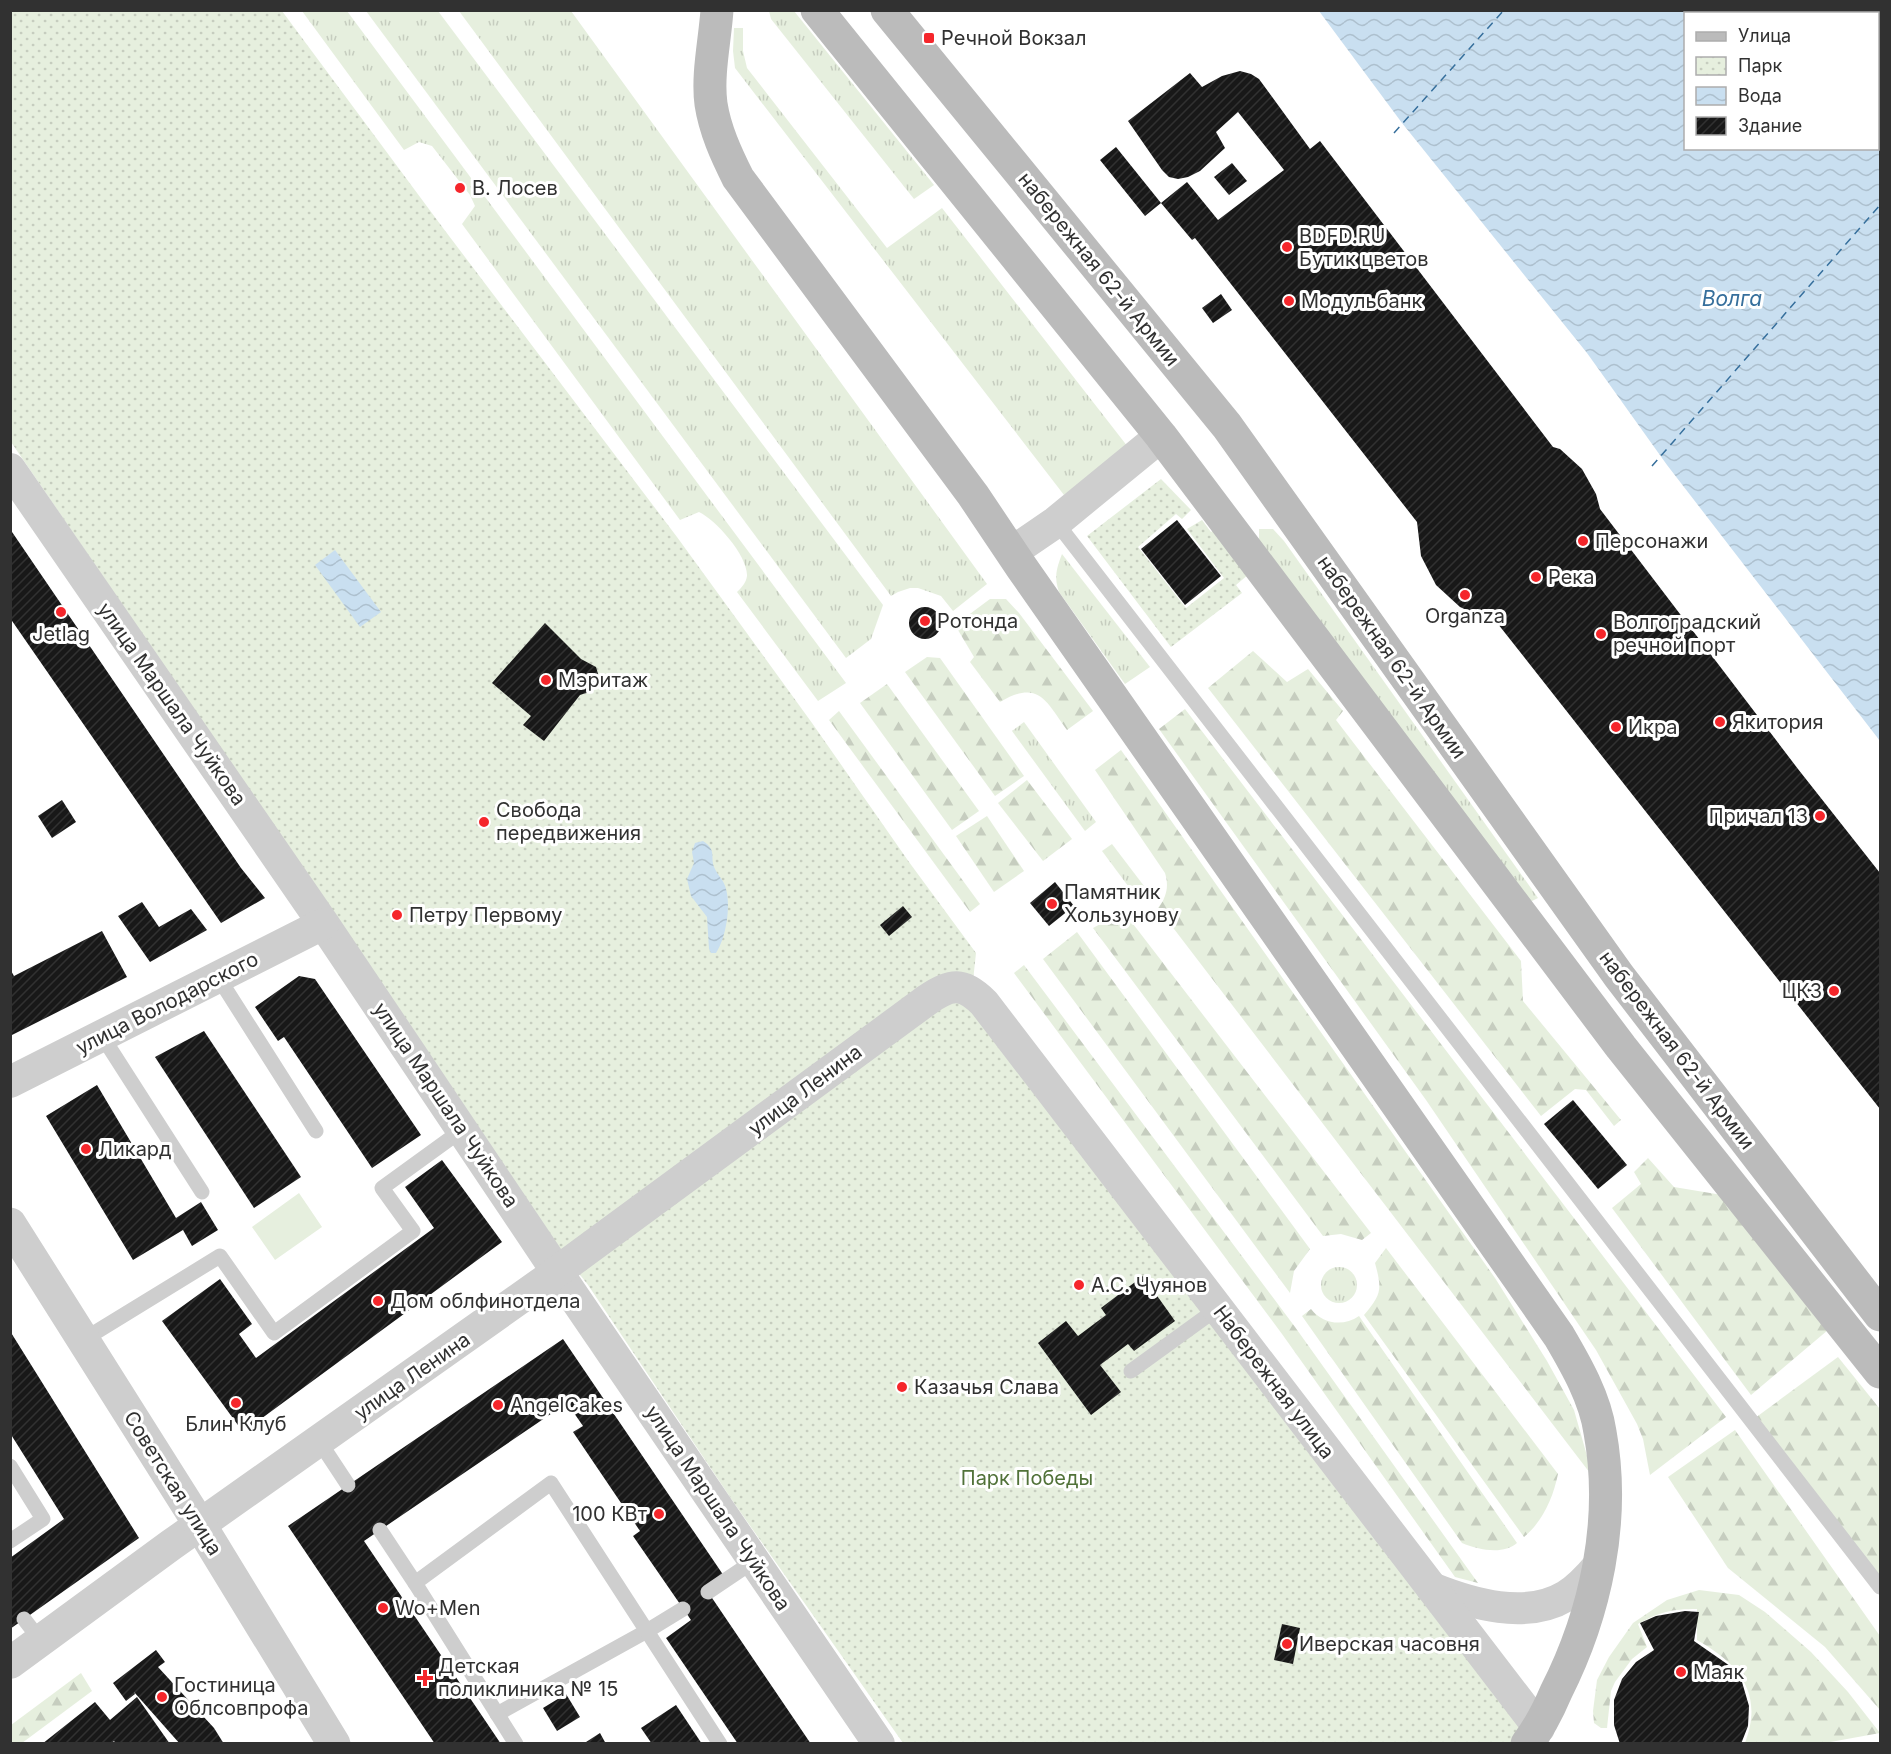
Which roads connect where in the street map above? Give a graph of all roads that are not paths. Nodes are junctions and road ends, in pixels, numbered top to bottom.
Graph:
1 (817, 10) edge
2 (887, 10) edge
3 (724, 18) edge
4 (1161, 436) junction
5 (10, 469) edge
6 (1056, 522) junction
7 (1012, 552) junction
8 (323, 924) junction
9 (219, 977) junction
10 (959, 987) joint
11 (102, 1036) junction
12 (10, 1082) edge
13 (462, 1130) junction
14 (316, 1131) dead end
15 (201, 1192) dead end
16 (13, 1233) edge
17 (557, 1272) junction
18 (1218, 1308) junction
19 (1881, 1315) edge
20 (83, 1340) junction
21 (1131, 1371) dead end
22 (1881, 1372) edge
23 (319, 1441) junction
24 (10, 1466) edge
25 (348, 1485) dead end
26 (200, 1525) junction
27 (380, 1530) dead end
28 (10, 1541) edge
29 (754, 1561) junction
30 (1599, 1565) junction
31 (415, 1582) junction
32 (1881, 1587) edge
33 (1432, 1588) junction
34 (708, 1592) dead end
35 (683, 1609) dead end
36 (647, 1631) junction
37 (10, 1663) edge
38 (497, 1714) junction
39 (1533, 1736) edge
40 (334, 1743) edge
41 (516, 1743) edge
42 (720, 1743) edge
43 (879, 1743) edge

1 - 4 main road, набережная 62-й Армии
2 - 19 main road, набережная 62-й Армии
3 - 7 main road
4 - 6 street
4 - 22 main road, набережная 62-й Армии
5 - 8 street, улица Маршала Чуйкова
6 - 7 street
6 - 32 lane
7 - 30 main road
8 - 9 street, улица Володарского
8 - 13 street, улица Маршала Чуйкова
9 - 11 street, улица Володарского
9 - 14 lane
10 - 17 street, улица Ленина
10 - 18 street, Набережная улица
11 - 12 street, улица Володарского
11 - 15 lane
13 - 17 street, улица Маршала Чуйкова
13 - 20 lane
16 - 20 street, Советская улица
17 - 23 street, улица Ленина
17 - 29 street, улица Маршала Чуйкова
18 - 21 lane
18 - 33 street, Набережная улица
20 - 26 street, Советская улица
23 - 25 lane
23 - 26 street, улица Ленина
24 - 28 lane
26 - 37 street, улица Ленина
26 - 40 street, Советская улица
27 - 31 lane
29 - 34 lane
29 - 43 street, улица Маршала Чуйкова
30 - 33 street
30 - 39 main road
31 - 36 lane
31 - 38 lane
33 - 39 street, Набережная улица
35 - 36 lane
36 - 38 lane
36 - 42 lane
38 - 41 lane

